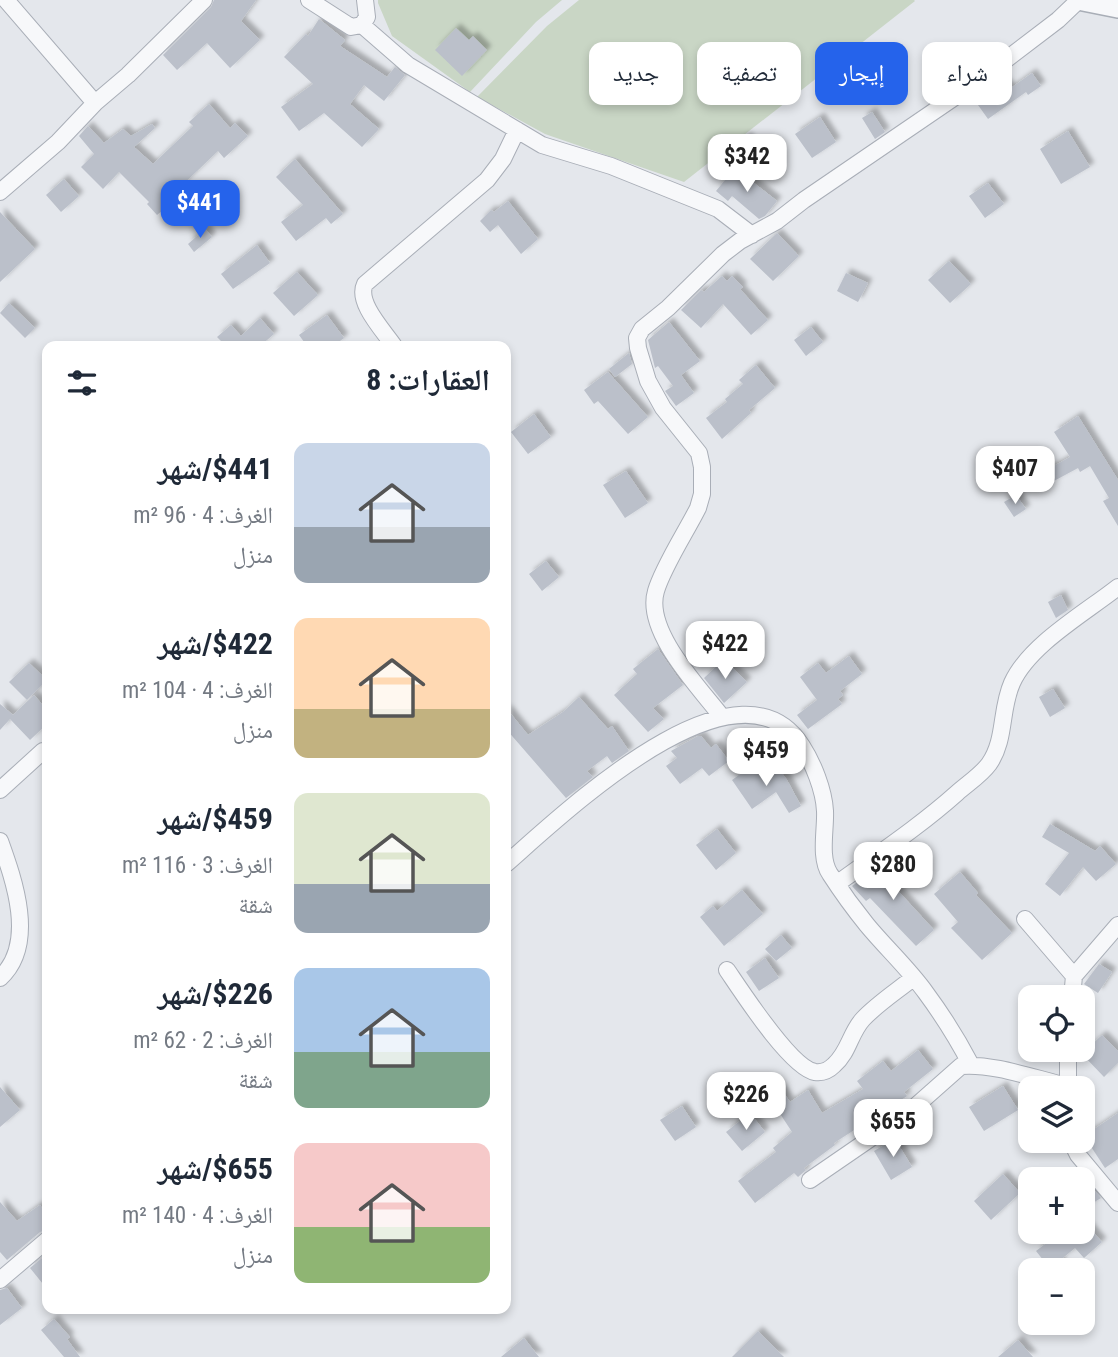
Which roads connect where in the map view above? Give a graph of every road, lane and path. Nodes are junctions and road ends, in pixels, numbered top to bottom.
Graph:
1 (6, 0) edge
2 (204, 0) edge
3 (309, 0) edge
4 (365, 0) edge
5 (1081, 0) edge
6 (1118, 7) edge
7 (362, 25) junction
8 (95, 103) junction
9 (517, 130) junction
10 (0, 192) edge
11 (752, 235) junction
12 (391, 341) edge
13 (1118, 587) edge
14 (722, 717) junction
15 (42, 752) edge
16 (0, 790) edge
17 (0, 841) edge
18 (511, 860) edge
19 (838, 883) junction
20 (1025, 919) dead end
21 (1118, 925) edge
22 (727, 970) dead end
23 (1074, 976) junction
24 (0, 978) edge
25 (913, 978) junction
26 (1073, 985) edge
27 (971, 1065) junction
28 (1020, 1076) edge
29 (1077, 1153) edge
30 (810, 1180) dead end
31 (1112, 1182) edge
32 (1118, 1202) edge
33 (42, 1244) edge
34 (0, 1280) edge

1 - 8 street
2 - 8 street
3 - 7 street
4 - 7 street
5 - 6 street
5 - 11 street
7 - 9 street
8 - 10 street
9 - 11 street
9 - 12 street
11 - 14 street
13 - 19 street
14 - 18 street
14 - 19 street
15 - 16 street
17 - 24 street
19 - 25 street
20 - 23 street
21 - 23 street
22 - 25 street
23 - 26 street
25 - 27 street
27 - 28 street
27 - 30 street
29 - 31 street
31 - 32 street
33 - 34 street

